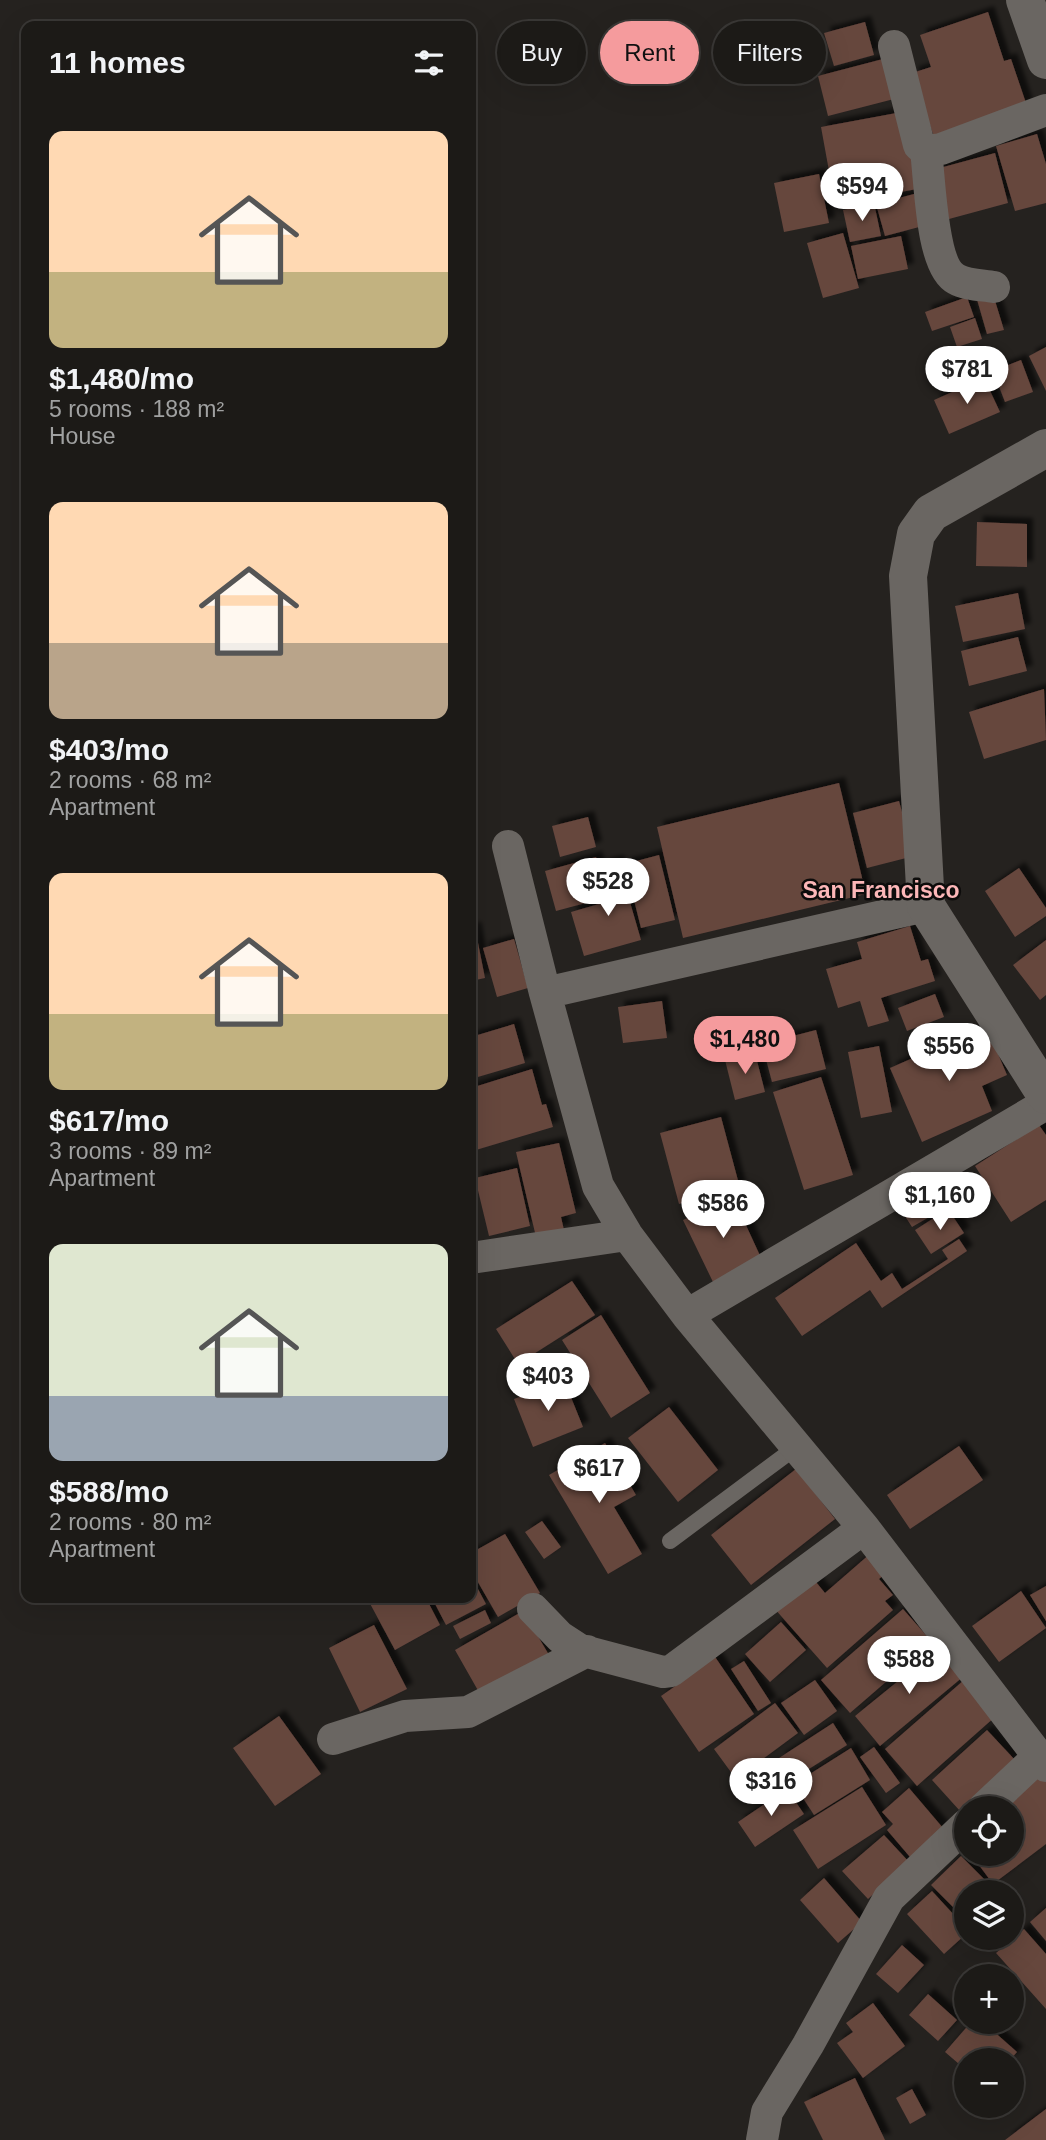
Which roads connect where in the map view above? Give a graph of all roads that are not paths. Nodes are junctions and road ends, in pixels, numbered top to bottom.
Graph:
1 (1025, 0) edge
2 (894, 46) dead end
3 (1046, 60) edge
4 (1046, 110) edge
5 (926, 150) junction
6 (994, 286) dead end
7 (1046, 448) edge
8 (508, 846) dead end
9 (926, 906) junction
10 (545, 993) junction
11 (1046, 1096) edge
12 (1046, 1104) edge
13 (627, 1235) junction
14 (476, 1257) edge
15 (687, 1315) junction
16 (795, 1448) junction
17 (864, 1528) junction
18 (670, 1541) dead end
19 (533, 1609) dead end
20 (587, 1651) junction
21 (333, 1739) dead end
22 (1042, 1761) edge
23 (999, 1796) edge
24 (954, 1836) edge
25 (762, 2140) edge

1 - 3 street
2 - 5 street
4 - 5 street
5 - 6 street
7 - 9 street
8 - 10 street
9 - 10 street
9 - 11 street
10 - 13 street
12 - 15 street
13 - 14 street
13 - 15 street
15 - 16 street
16 - 17 street
16 - 18 lane
17 - 20 street
17 - 22 street
19 - 20 street
20 - 21 street
22 - 23 street
24 - 25 street

